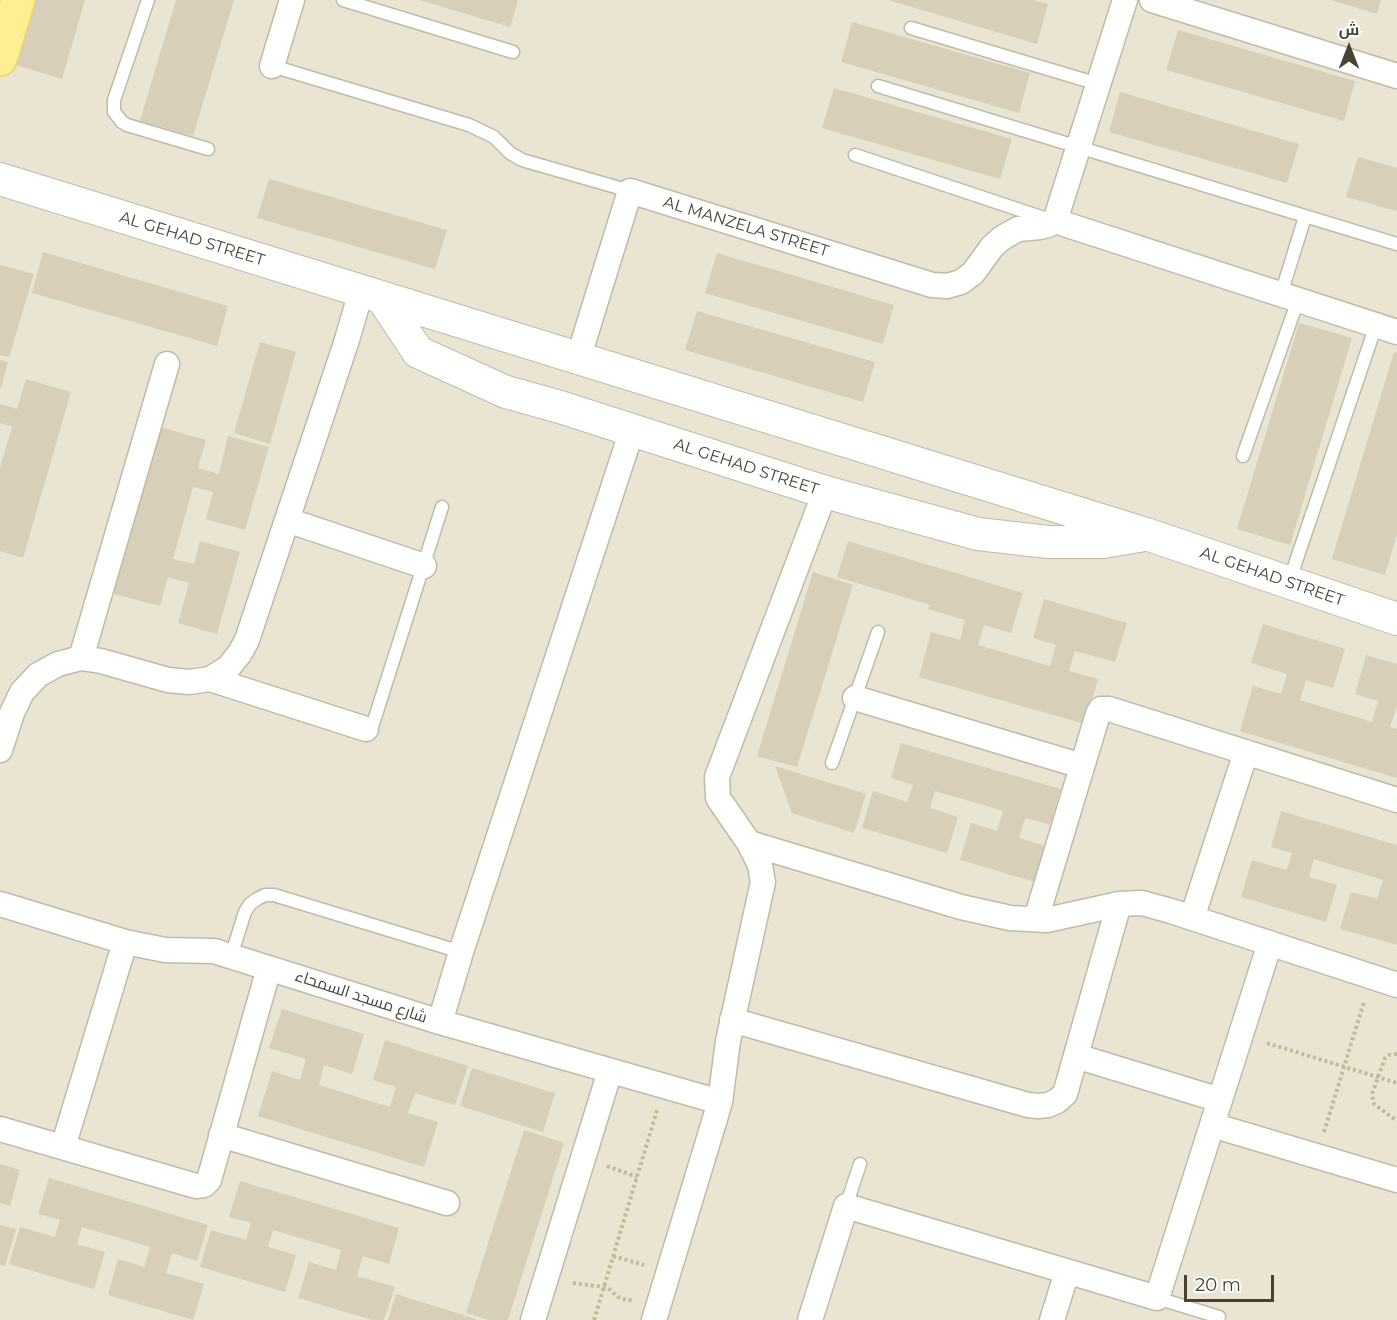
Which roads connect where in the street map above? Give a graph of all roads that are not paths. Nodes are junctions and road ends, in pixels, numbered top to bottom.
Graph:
1 (18, 0) edge
2 (148, 0) edge
3 (292, 0) edge
4 (343, 0) edge
5 (1125, 0) edge
6 (1152, 0) edge
7 (911, 28) dead end
8 (513, 52) dead end
9 (0, 58) edge
10 (272, 66) joint
11 (1397, 76) edge
12 (1098, 84) junction
13 (878, 86) dead end
14 (1078, 147) junction
15 (208, 149) dead end
16 (855, 156) dead end
17 (0, 179) edge
18 (630, 191) junction
19 (1305, 217) junction
20 (1055, 221) junction
21 (1397, 244) edge
22 (372, 296) junction
23 (1290, 297) junction
24 (1387, 328) edge
25 (578, 359) junction
26 (167, 364) dead end
27 (632, 430) junction
28 (1244, 456) dead end
29 (825, 492) junction
30 (442, 507) dead end
31 (287, 520) junction
32 (1146, 534) junction
33 (424, 566) junction
34 (1289, 583) junction
35 (1397, 620) edge
36 (878, 632) dead end
37 (81, 658) junction
38 (210, 679) junction
39 (855, 698) junction
40 (366, 729) joint
41 (0, 750) edge
42 (1246, 752) junction
43 (832, 763) dead end
44 (1082, 766) junction
45 (1397, 800) edge
46 (749, 843) junction
47 (0, 904) edge
48 (1119, 904) junction
49 (1192, 918) junction
50 (1035, 919) junction
51 (125, 942) junction
52 (1270, 944) junction
53 (461, 952) junction
54 (231, 956) junction
55 (268, 968) junction
56 (1397, 985) edge
57 (732, 1020) junction
58 (440, 1022) junction
59 (1076, 1056) junction
60 (610, 1071) junction
61 (1220, 1100) junction
62 (720, 1102) junction
63 (1212, 1125) junction
64 (0, 1129) edge
65 (221, 1135) junction
66 (63, 1147) junction
67 (860, 1164) dead end
68 (1397, 1180) edge
69 (447, 1203) dead end
70 (846, 1206) junction
71 (1067, 1272) junction
72 (1157, 1298) junction
73 (657, 1310) edge
74 (533, 1320) edge
75 (810, 1320) edge
76 (1053, 1320) edge
77 (1218, 1320) edge

1 - 9 main road
2 - 15 lane
3 - 10 street, AL MANZELA STREET
4 - 8 lane
5 - 12 street
6 - 11 street
7 - 12 lane
10 - 18 lane, AL MANZELA STREET
12 - 14 street
13 - 14 lane
14 - 19 lane
14 - 20 street
16 - 20 lane
17 - 22 street, AL GEHAD STREET
18 - 20 street, AL MANZELA STREET
18 - 25 street
19 - 21 lane
19 - 23 lane
20 - 23 street
22 - 25 street, AL GEHAD STREET
22 - 27 street, AL GEHAD STREET
22 - 31 street
23 - 24 street
23 - 28 lane
24 - 34 lane
25 - 32 street, AL GEHAD STREET
26 - 37 street
27 - 29 street, AL GEHAD STREET
27 - 53 street
29 - 32 street, AL GEHAD STREET
29 - 46 street
30 - 33 lane
31 - 33 street
31 - 38 street
32 - 34 street, AL GEHAD STREET
33 - 40 lane
34 - 35 street, AL GEHAD STREET
36 - 39 lane
37 - 38 street
37 - 41 street
38 - 40 street
39 - 43 lane
39 - 44 street
42 - 44 street
42 - 45 street
42 - 49 street
44 - 50 street
46 - 50 street
46 - 57 street
47 - 51 street, شارع مسجد السمحاء
48 - 49 street
48 - 50 street
48 - 59 street
49 - 52 street
51 - 54 street, شارع مسجد السمحاء
51 - 66 street
52 - 56 street
52 - 61 street
53 - 54 lane
53 - 58 street
54 - 55 street, شارع مسجد السمحاء
55 - 58 street, شارع مسجد السمحاء
55 - 65 street
57 - 59 street
57 - 62 street
58 - 60 street, شارع مسجد السمحاء
59 - 61 street
60 - 62 street, شارع مسجد السمحاء
60 - 74 street
61 - 63 street
62 - 73 street
63 - 68 street
63 - 72 street
64 - 66 street
65 - 66 street
65 - 69 street
67 - 70 lane
70 - 71 street
70 - 75 street
71 - 72 street
71 - 76 street
72 - 77 lane

